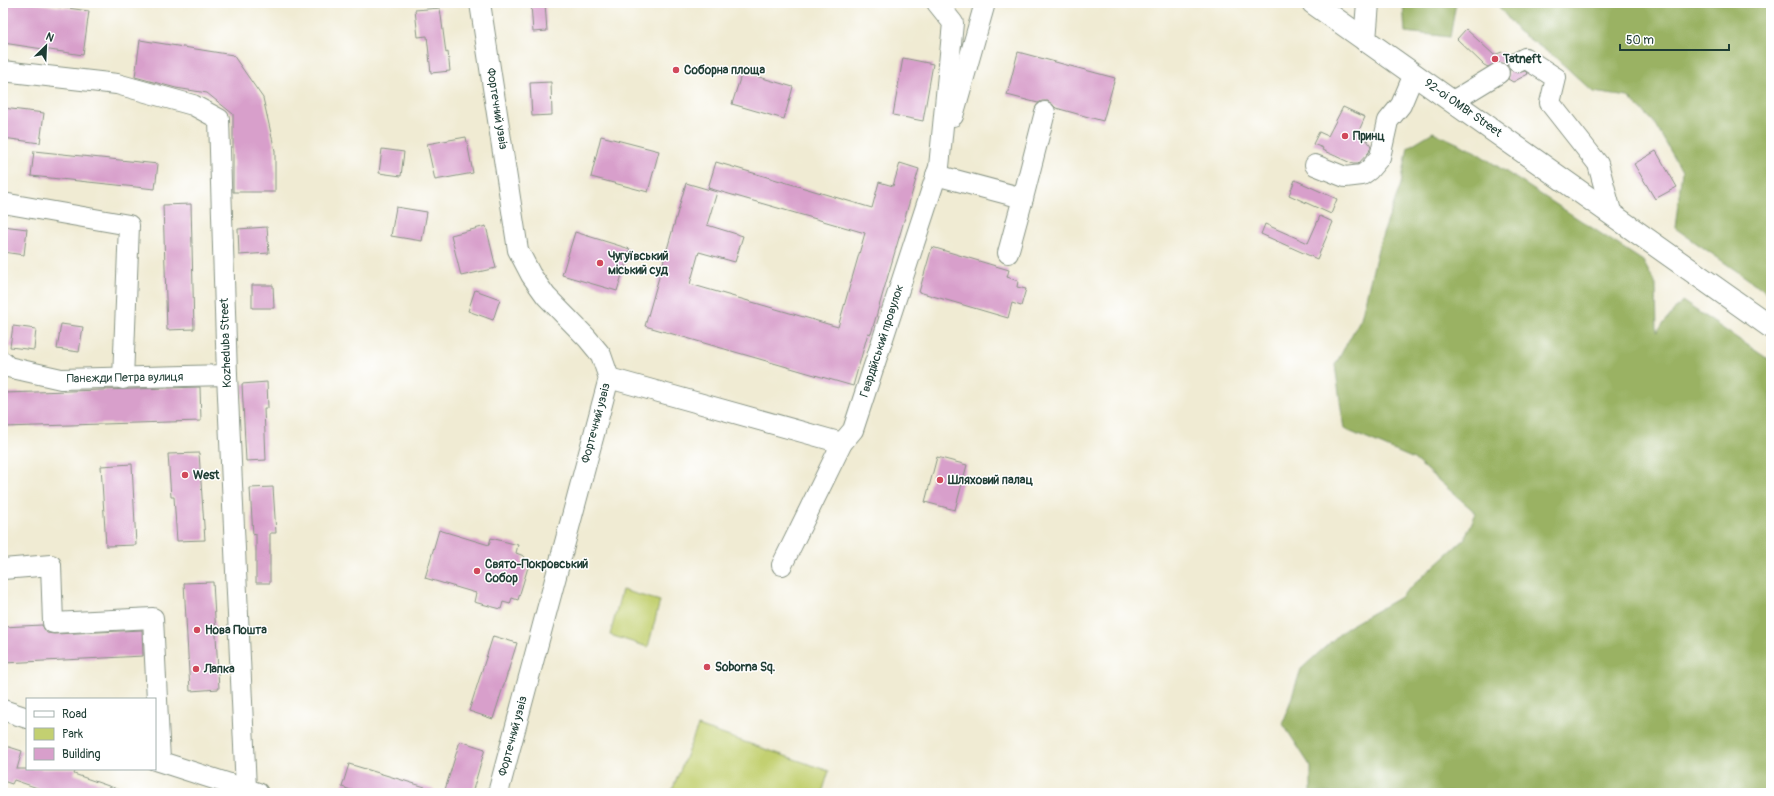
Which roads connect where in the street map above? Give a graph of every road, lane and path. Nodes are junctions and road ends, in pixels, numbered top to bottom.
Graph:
1 (480, 3) edge
2 (937, 3) edge
3 (985, 3) edge
4 (1314, 3) edge
5 (1368, 3) edge
6 (1365, 40) junction
7 (1518, 62) dead end
8 (3, 71) edge
9 (1499, 73) dead end
10 (1414, 74) junction
11 (1453, 101) junction
12 (1045, 112) dead end
13 (1315, 165) dead end
14 (937, 171) junction
15 (1023, 198) junction
16 (3, 203) edge
17 (1612, 215) junction
18 (1008, 253) dead end
19 (1771, 327) edge
20 (3, 362) edge
21 (227, 375) junction
22 (609, 378) junction
23 (123, 379) junction
24 (842, 443) junction
25 (782, 565) dead end
26 (3, 569) edge
27 (155, 698) edge
28 (3, 710) edge
29 (26, 718) edge
30 (156, 724) edge
31 (157, 760) edge
32 (242, 790) edge
33 (498, 793) edge

1 - 22 street, Фортечний узвіз
2 - 14 street, Гвардійський провулок
3 - 14 street
4 - 6 main road, 92-oi OMBr Street
5 - 6 main road
6 - 10 main road, 92-oi OMBr Street
7 - 17 street
8 - 21 street, Kozheduba Street
9 - 11 street
10 - 11 main road, 92-oi OMBr Street
10 - 13 street
11 - 17 main road, 92-oi OMBr Street
12 - 15 street
14 - 15 street
14 - 24 street, Гвардійський провулок
15 - 18 street
16 - 23 street
17 - 19 main road, 92-oi OMBr Street
20 - 23 street, Панєжди Петра вулиця
21 - 23 street, Панєжди Петра вулиця
21 - 32 street, Kozheduba Street
22 - 24 street
22 - 33 street, Фортечний узвіз
24 - 25 street, Гвардійський провулок
26 - 27 street
28 - 29 street
30 - 31 street
31 - 32 street

